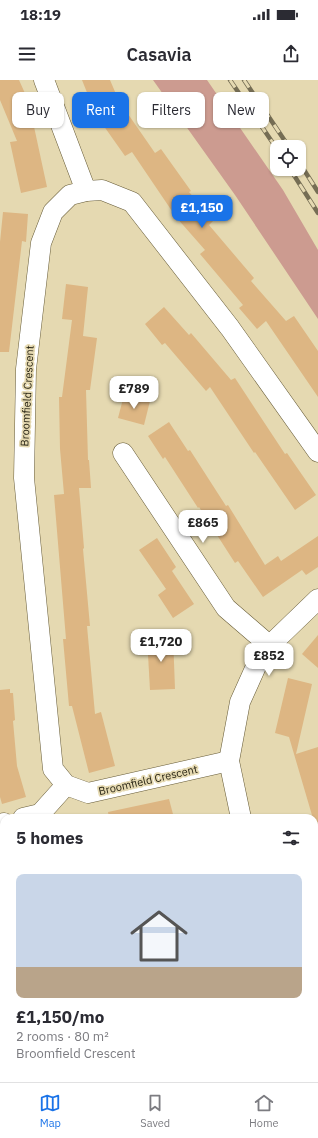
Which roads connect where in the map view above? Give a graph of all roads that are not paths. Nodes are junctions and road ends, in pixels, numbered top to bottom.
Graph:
1 (44, 80) edge
2 (86, 191) junction
3 (318, 452) edge
4 (123, 453) dead end
5 (318, 599) edge
6 (270, 646) junction
7 (229, 761) junction
8 (66, 785) junction
9 (40, 814) edge
10 (240, 814) edge

1 - 2 street
2 - 3 street, Broomfield Crescent
2 - 8 street, Broomfield Crescent
4 - 6 street
5 - 6 street
6 - 7 street
7 - 8 street, Broomfield Crescent
7 - 10 street
8 - 9 street

